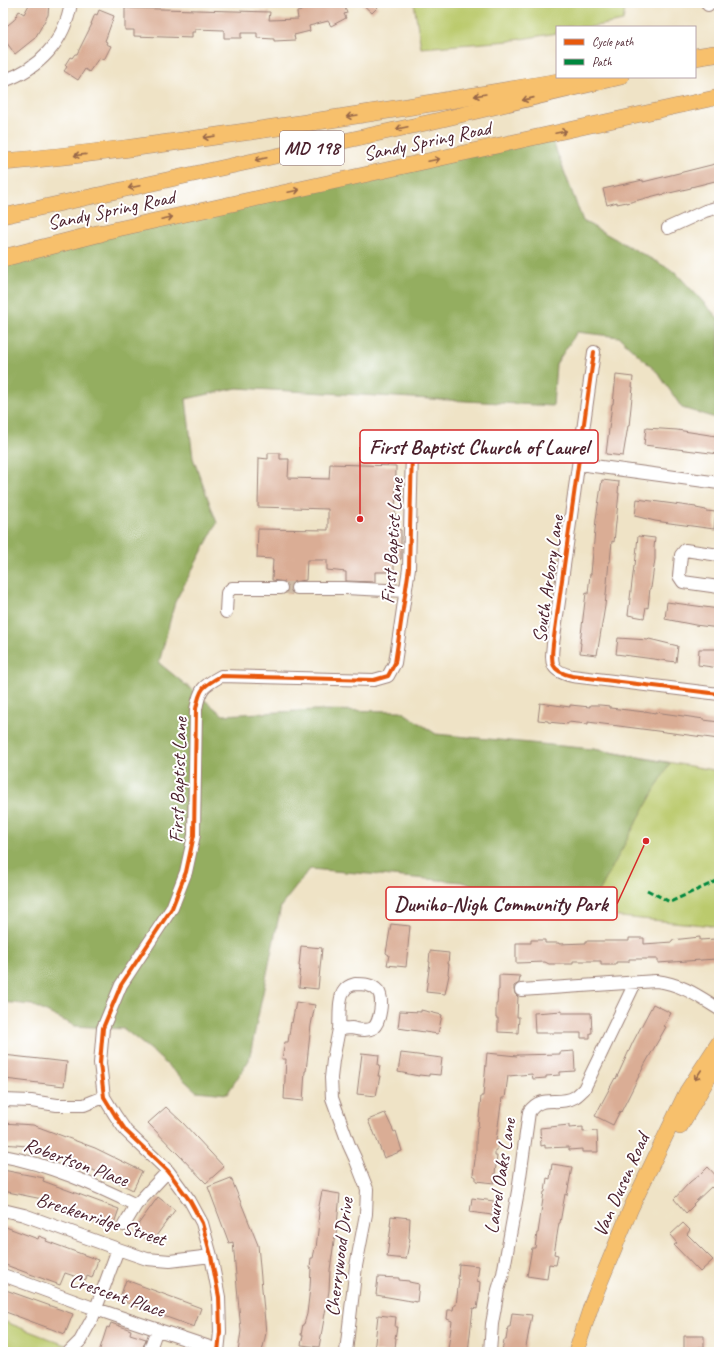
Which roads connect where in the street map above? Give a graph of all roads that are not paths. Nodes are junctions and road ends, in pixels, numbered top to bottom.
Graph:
1 (71, 3) edge
2 (717, 53) edge
3 (696, 58) edge
4 (581, 78) edge
5 (617, 78) edge
6 (3, 81) edge
7 (719, 97) edge
8 (3, 162) edge
9 (719, 207) edge
10 (3, 216) edge
11 (668, 228) dead end
12 (101, 233) junction
13 (3, 254) edge
14 (3, 258) edge
15 (594, 352) dead end
16 (412, 452) dead end
17 (579, 464) junction
18 (719, 483) edge
19 (719, 555) edge
20 (719, 587) edge
21 (282, 588) tunnel mouth
22 (297, 588) tunnel mouth
23 (406, 591) junction
24 (226, 612) dead end
25 (719, 694) edge
26 (635, 983) junction
27 (521, 990) dead end
28 (719, 1009) edge
29 (339, 1029) junction
30 (719, 1042) edge
31 (719, 1064) edge
32 (104, 1097) junction
33 (3, 1100) edge
34 (3, 1156) edge
35 (168, 1171) junction
36 (136, 1205) junction
37 (3, 1210) edge
38 (124, 1225) dead end
39 (118, 1249) junction
40 (211, 1256) junction
41 (3, 1274) edge
42 (96, 1308) junction
43 (157, 1329) junction
44 (218, 1351) edge
45 (69, 1352) edge
46 (149, 1352) edge
47 (346, 1352) edge
48 (490, 1352) edge
49 (576, 1352) edge
50 (586, 1352) edge

1 - 6 street
2 - 3 highway
4 -> 8 highway
5 -> 10 main road, Sandy Spring Road / MD 198
12 -> 7 main road, Sandy Spring Road / MD 198
9 - 11 street
12 - 13 main road, Sandy Spring Road / MD 198
12 - 14 highway
15 - 17 street, South Arbory Lane
16 - 23 street, First Baptist Lane
17 - 18 street
17 - 25 street, South Arbory Lane
19 - 20 street
21 - 24 street
22 - 23 street
23 - 32 street, First Baptist Lane
26 - 27 street
26 - 28 street
26 - 48 street, Laurel Oaks Lane
29 - 29 street, Cherrywood Drive
29 - 47 street, Cherrywood Drive
30 -> 49 main road, Van Dusen Road
31 - 50 main road, Van Dusen Road
32 - 33 street
32 - 35 street, First Baptist Lane
34 - 36 street, Robertson Place
35 - 36 street
35 - 40 street, First Baptist Lane
36 - 38 street
37 - 39 street, Breckenridge Street
39 - 40 street, Breckenridge Street
39 - 42 street
40 - 44 street, First Baptist Lane
41 - 42 street, Crescent Place
42 - 43 street, Crescent Place
42 - 45 street
43 - 44 street, Crescent Place
43 - 46 street

